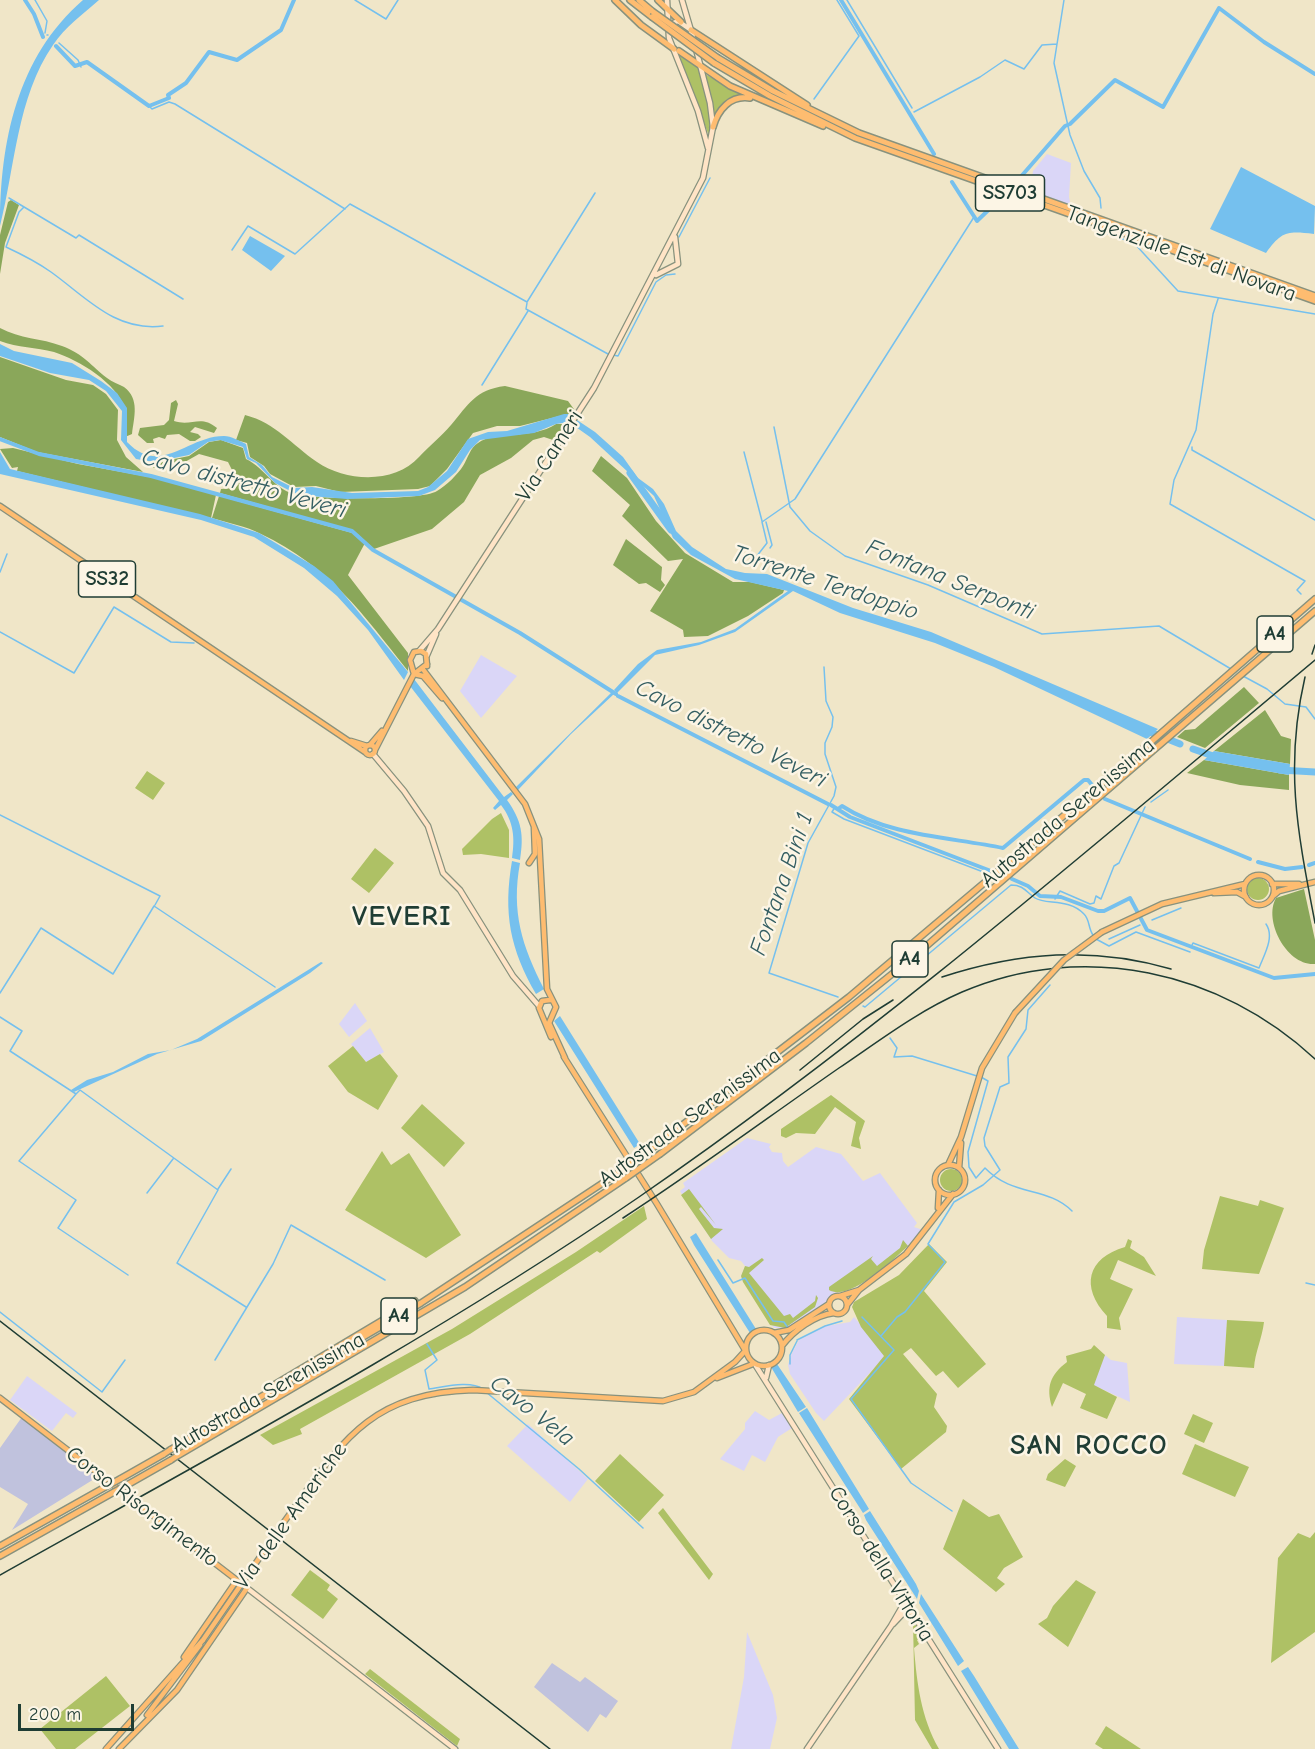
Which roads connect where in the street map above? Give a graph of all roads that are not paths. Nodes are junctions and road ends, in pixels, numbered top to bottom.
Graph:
1 (615, 0) edge
2 (630, 0) edge
3 (639, 0) edge
4 (658, 0) edge
5 (667, 0) edge
6 (682, 0) edge
7 (667, 7) junction
8 (652, 14) junction
9 (681, 22) junction
10 (668, 28) junction
11 (691, 30) junction
12 (695, 44) junction
13 (676, 50) junction
14 (701, 69) junction
15 (756, 99) junction
16 (713, 127) junction
17 (852, 133) junction
18 (708, 157) junction
19 (675, 234) junction
20 (665, 251) junction
21 (675, 252) junction
22 (660, 263) junction
23 (667, 269) junction
24 (653, 277) junction
25 (1315, 296) edge
26 (1315, 301) edge
27 (0, 506) edge
28 (1315, 599) edge
29 (1315, 611) edge
30 (438, 629) junction
31 (420, 650) junction
32 (427, 655) junction
33 (420, 667) junction
34 (414, 674) junction
35 (447, 702) junction
36 (386, 727) junction
37 (367, 748) junction
38 (374, 752) junction
39 (533, 821) junction
40 (529, 863) dead end
41 (1315, 882) edge
42 (1245, 884) junction
43 (1272, 884) junction
44 (1305, 885) junction
45 (1205, 894) junction
46 (1271, 897) junction
47 (1246, 898) junction
48 (548, 1000) junction
49 (539, 1006) junction
50 (543, 1015) junction
51 (551, 1015) junction
52 (565, 1058) junction
53 (962, 1137) junction
54 (948, 1165) junction
55 (959, 1168) junction
56 (939, 1189) junction
57 (953, 1194) junction
58 (937, 1214) junction
59 (543, 1224) junction
60 (517, 1237) dead end
61 (858, 1290) junction
62 (840, 1296) junction
63 (415, 1301) dead end
64 (829, 1304) junction
65 (846, 1305) junction
66 (834, 1313) junction
67 (736, 1331) junction
68 (791, 1332) junction
69 (774, 1333) junction
70 (751, 1337) junction
71 (782, 1346) junction
72 (745, 1351) junction
73 (755, 1365) junction
74 (769, 1365) junction
75 (766, 1378) junction
76 (709, 1382) junction
77 (0, 1398) edge
78 (252, 1402) junction
79 (0, 1546) edge
80 (0, 1556) edge
81 (237, 1580) junction
82 (248, 1588) junction
83 (906, 1607) junction
84 (202, 1640) junction
85 (180, 1673) junction
86 (170, 1677) junction
87 (177, 1689) junction
88 (135, 1730) junction
89 (106, 1749) edge
90 (119, 1749) edge
91 (454, 1749) edge
92 (807, 1749) edge
93 (998, 1749) edge

1 - 13 highway, SS703
2 - 8 highway, Tangenziale Est di Novara / SS703
3 - 8 highway, Tangenziale Est di Novara / SS703
4 - 7 highway
5 - 7 street
6 - 11 street
7 - 9 highway
7 - 10 street
8 - 17 highway, Tangenziale Est di Novara / SS703, bridge
9 - 10 street
9 - 11 street
10 - 13 street
11 - 12 street
11 - 17 highway, SS703
12 - 13 street
12 - 14 street
13 - 14 highway, SS703
13 - 18 street
14 - 15 highway, SS703
14 - 16 street
15 - 16 highway, SS703
15 - 17 highway, SS703
16 - 18 street
17 - 25 highway, Tangenziale Est di Novara / SS703
17 - 26 highway, Tangenziale Est di Novara / SS703
18 - 19 street
19 - 20 street
19 - 21 street
20 - 21 street
20 - 22 street
21 - 23 street
22 - 23 street
22 - 24 street, Via Cameri
23 - 24 street
24 - 30 street, Via Cameri
27 - 37 main road, SS32
28 - 59 highway, Autostrada Serenissima / A4, bridge
29 - 80 highway, Autostrada Serenissima / A4, bridge
30 - 31 street
30 - 32 street
31 - 32 main road
31 - 33 main road
32 - 33 main road
33 - 34 main road
33 - 35 main road
34 - 35 main road
34 - 36 main road
35 - 39 main road
36 - 37 main road
36 - 38 main road
37 - 38 main road
37 - 38 main road
38 - 49 street
39 - 40 main road
39 - 48 main road
41 - 44 main road
42 - 43 main road
42 - 45 main road
42 - 47 main road
43 - 44 main road
43 - 46 main road
44 - 46 main road
45 - 47 main road
45 - 53 main road, bridge
46 - 47 main road
48 - 49 main road
48 - 51 main road
49 - 50 main road
50 - 51 main road
50 - 52 main road
51 - 52 main road
52 - 67 main road
53 - 54 main road
53 - 55 main road
54 - 55 main road
54 - 56 main road
55 - 57 main road
56 - 57 main road
56 - 58 main road
57 - 58 main road
58 - 61 main road
59 - 60 highway
59 - 78 highway, Autostrada Serenissima / A4
61 - 62 main road
61 - 65 main road
62 - 64 main road
62 - 65 main road
63 - 78 highway
64 - 66 main road
64 - 68 main road
65 - 66 main road
66 - 68 main road
67 - 70 main road
67 - 72 main road
68 - 69 main road
68 - 71 main road
69 - 70 main road
69 - 71 main road
70 - 72 main road
71 - 74 main road
72 - 73 main road
72 - 76 main road, Via delle Americhe
73 - 74 main road
73 - 75 street, Corso della Vittoria
73 - 76 main road, Via delle Americhe
74 - 75 street
75 - 83 street, Corso della Vittoria
76 - 84 main road, Via delle Americhe, bridge
77 - 81 main road, Corso Risorgimento
78 - 79 highway, Autostrada Serenissima / A4, bridge
81 - 82 main road, Corso Risorgimento
81 - 86 main road
82 - 87 main road
82 - 91 street, Corso Risorgimento
83 - 92 street
83 - 93 street, Corso della Vittoria
84 - 85 main road, Via delle Americhe
84 - 86 main road, Via delle Americhe
85 - 87 main road
85 - 88 main road, Via delle Americhe
86 - 89 main road, Via delle Americhe
87 - 88 main road
88 - 90 main road

